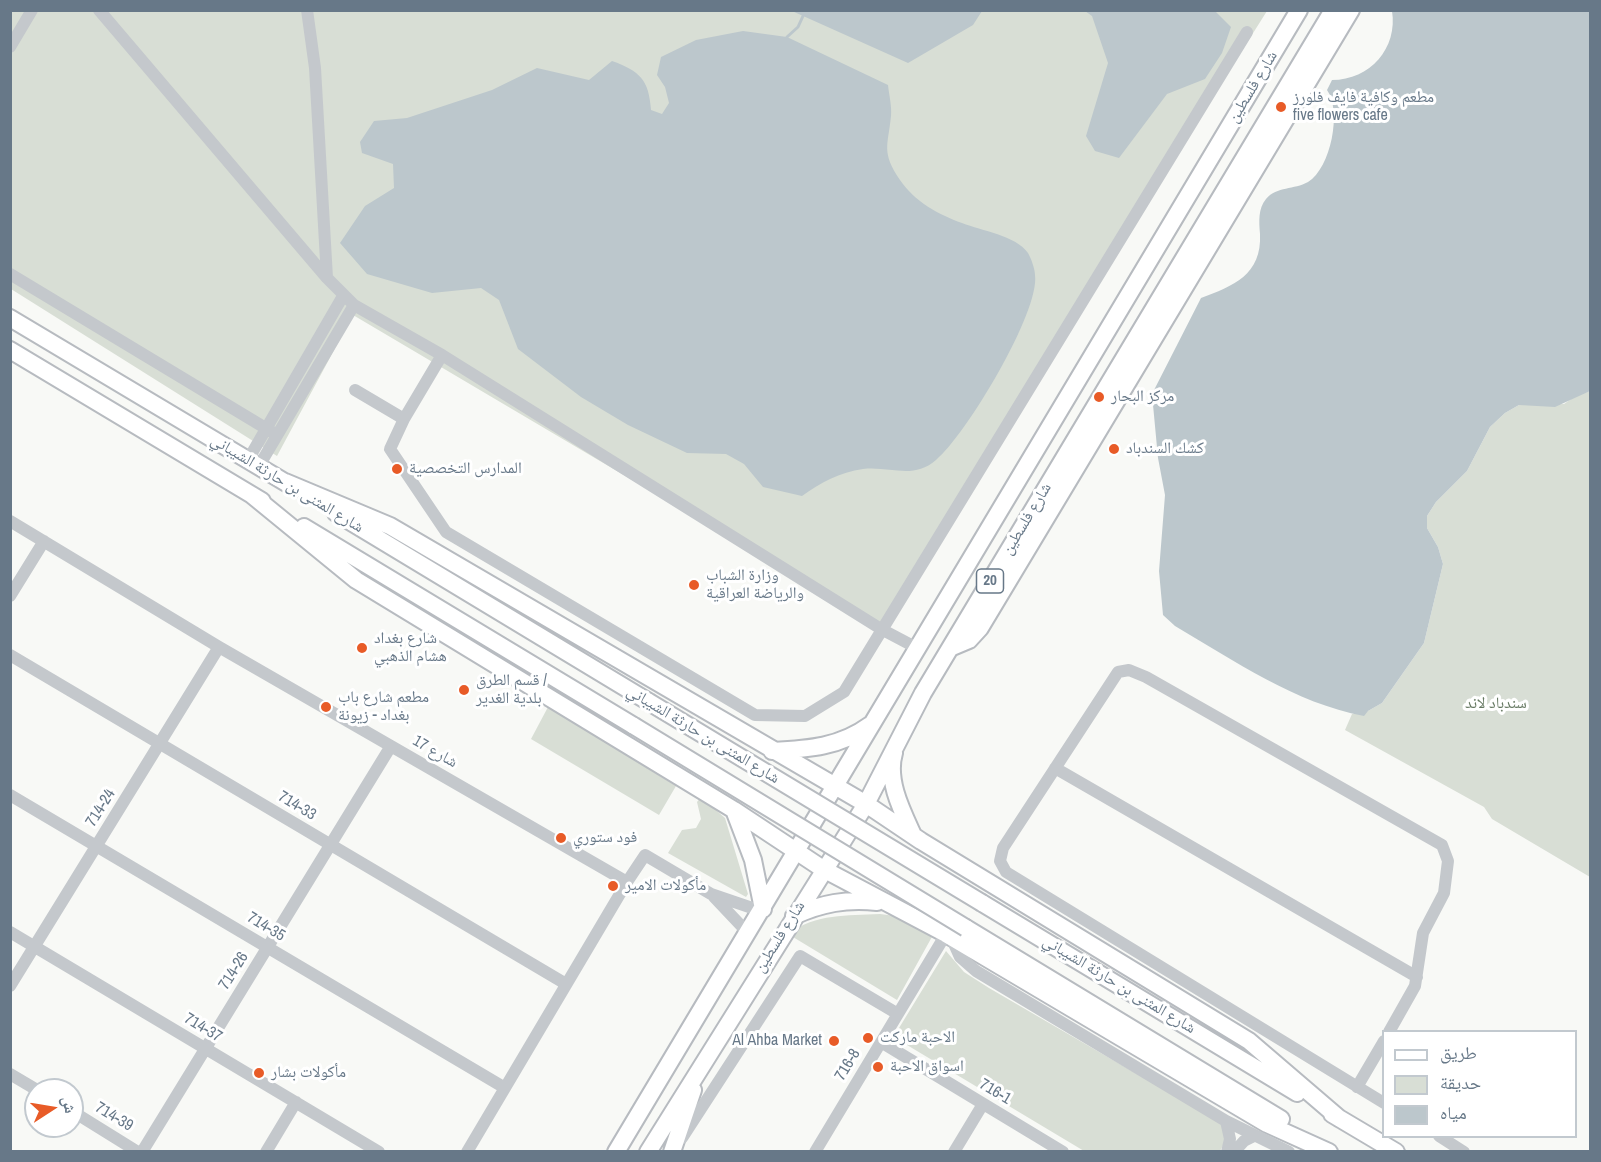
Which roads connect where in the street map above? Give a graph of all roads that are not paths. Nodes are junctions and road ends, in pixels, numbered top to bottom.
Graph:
1 (32, 10) edge
2 (99, 10) edge
3 (307, 10) edge
4 (1299, 10) edge
5 (1333, 10) edge
6 (1351, 10) edge
7 (1247, 32) dead end
8 (10, 47) edge
9 (1236, 116) junction
10 (1261, 131) junction
11 (10, 274) edge
12 (327, 278) junction
13 (343, 296) junction
14 (354, 305) junction
15 (10, 318) edge
16 (10, 350) edge
17 (442, 355) junction
18 (355, 390) dead end
19 (1095, 405) junction
20 (404, 419) junction
21 (272, 432) junction
22 (1095, 437) junction
23 (254, 463) junction
24 (285, 482) junction
25 (252, 495) junction
26 (10, 520) edge
27 (44, 541) junction
28 (10, 596) edge
29 (880, 628) junction
30 (219, 647) junction
31 (917, 648) junction
32 (950, 648) junction
33 (10, 655) edge
34 (900, 678) junction
35 (923, 693) junction
36 (873, 722) junction
37 (898, 740) junction
38 (160, 744) junction
39 (391, 746) junction
40 (772, 751) junction
41 (1055, 768) junction
42 (835, 787) junction
43 (10, 795) edge
44 (866, 804) junction
45 (734, 810) junction
46 (913, 835) junction
47 (330, 845) junction
48 (97, 846) junction
49 (796, 852) junction
50 (823, 869) junction
51 (627, 882) junction
52 (711, 894) junction
53 (884, 903) junction
54 (762, 910) junction
55 (794, 916) junction
56 (10, 932) edge
57 (748, 933) junction
58 (948, 936) junction
59 (35, 946) junction
60 (267, 947) junction
61 (1417, 977) junction
62 (566, 984) junction
63 (10, 986) edge
64 (898, 1014) junction
65 (1390, 1030) edge
66 (881, 1042) junction
67 (1382, 1043) edge
68 (206, 1048) junction
69 (699, 1069) junction
70 (10, 1074) edge
71 (24, 1082) edge
72 (1357, 1087) junction
73 (505, 1088) junction
74 (296, 1102) junction
75 (1382, 1102) edge
76 (983, 1104) junction
77 (84, 1119) edge
78 (1340, 1119) junction
79 (1226, 1121) junction
80 (1254, 1136) junction
81 (1441, 1138) edge
82 (140, 1152) edge
83 (266, 1152) edge
84 (379, 1152) edge
85 (467, 1152) edge
86 (616, 1152) edge
87 (648, 1152) edge
88 (672, 1152) edge
89 (815, 1152) edge
90 (954, 1152) edge
91 (1063, 1152) edge
92 (1227, 1152) edge
93 (1234, 1152) edge
94 (1288, 1152) edge
95 (1329, 1152) edge
96 (1334, 1152) edge
97 (1396, 1152) edge
98 (1464, 1152) edge

1 - 8 street
2 - 12 street
3 - 12 street
4 - 9 main road, شارع فلسطين / 20
5 - 10 main road, شارع فلسطين / 20
6 - 22 main road
7 - 29 street
9 - 10 main road
9 - 31 main road, شارع فلسطين / 20
10 - 19 main road, شارع فلسطين / 20
11 - 21 street
12 - 13 street
13 - 14 street
13 - 21 street
14 - 17 street
14 - 21 street
15 - 23 main road, شارع المثنى بن حارثة الشيباني
16 - 25 main road, شارع المثنى بن حارثة الشيباني
17 - 20 street
17 - 29 street
18 - 20 street
19 - 22 main road
19 - 32 main road, شارع فلسطين / 20
20 - 29 street
21 - 23 street
22 - 32 main road
23 - 24 main road, شارع المثنى بن حارثة الشيباني
24 - 40 main road
24 - 78 main road, شارع المثنى بن حارثة الشيباني, bridge
25 - 45 main road
25 - 96 main road, شارع المثنى بن حارثة الشيباني, bridge
26 - 27 street, شارع 17
27 - 28 street
27 - 30 street, شارع 17
29 - 31 street
30 - 38 street, 714-24
30 - 39 street, شارع 17
31 - 34 main road, شارع فلسطين / 20
32 - 35 main road, شارع فلسطين / 20
33 - 38 street, 714-33
34 - 35 main road
34 - 36 main road, شارع فلسطين / 20
35 - 37 main road, شارع فلسطين / 20
36 - 40 main road
36 - 42 main road, شارع فلسطين / 20
37 - 44 main road, شارع فلسطين / 20
37 - 46 main road
38 - 47 street, 714-33
38 - 48 street, 714-24
39 - 47 street, 714-26
39 - 51 street, شارع 17
40 - 42 main road
41 - 61 street
41 - 61 street
41 - 72 street
42 - 44 main road
42 - 49 main road, شارع فلسطين / 20
43 - 48 street, 714-35
44 - 46 main road
44 - 50 main road, شارع فلسطين / 20
45 - 49 main road
45 - 54 main road
46 - 78 main road
47 - 60 street, 714-26
47 - 62 street, 714-33
48 - 59 street, 714-24
48 - 60 street, 714-35
49 - 50 main road
49 - 54 main road, شارع فلسطين / 20
50 - 53 main road
50 - 55 main road, شارع فلسطين / 20
51 - 52 street
51 - 62 street
52 - 54 street
52 - 57 street
53 - 55 main road
53 - 58 main road
54 - 57 main road, شارع فلسطين / 20
55 - 69 main road, شارع فلسطين / 20
56 - 59 street, 714-37
57 - 86 main road, شارع فلسطين / 20
58 - 64 street, 716-8
58 - 79 street
58 - 95 main road
59 - 63 street, 714-24
59 - 68 street, 714-37
60 - 68 street, 714-26
60 - 73 street, 714-35
61 - 65 street
62 - 73 street
64 - 66 street, 716-8
64 - 88 street
66 - 76 street, 716-1
66 - 89 street, 716-8
67 - 72 street
68 - 74 street, 714-37
68 - 82 street, 714-26
69 - 87 main road, شارع فلسطين / 20
69 - 88 main road
70 - 71 street
72 - 75 street
73 - 85 street
74 - 83 street
74 - 84 street, 714-37
76 - 90 street
76 - 91 street, 716-1
77 - 82 street, 714-39
78 - 97 main road, شارع المثنى بن حارثة الشيباني
79 - 80 street
79 - 92 street
80 - 93 street
80 - 94 street
81 - 98 street

